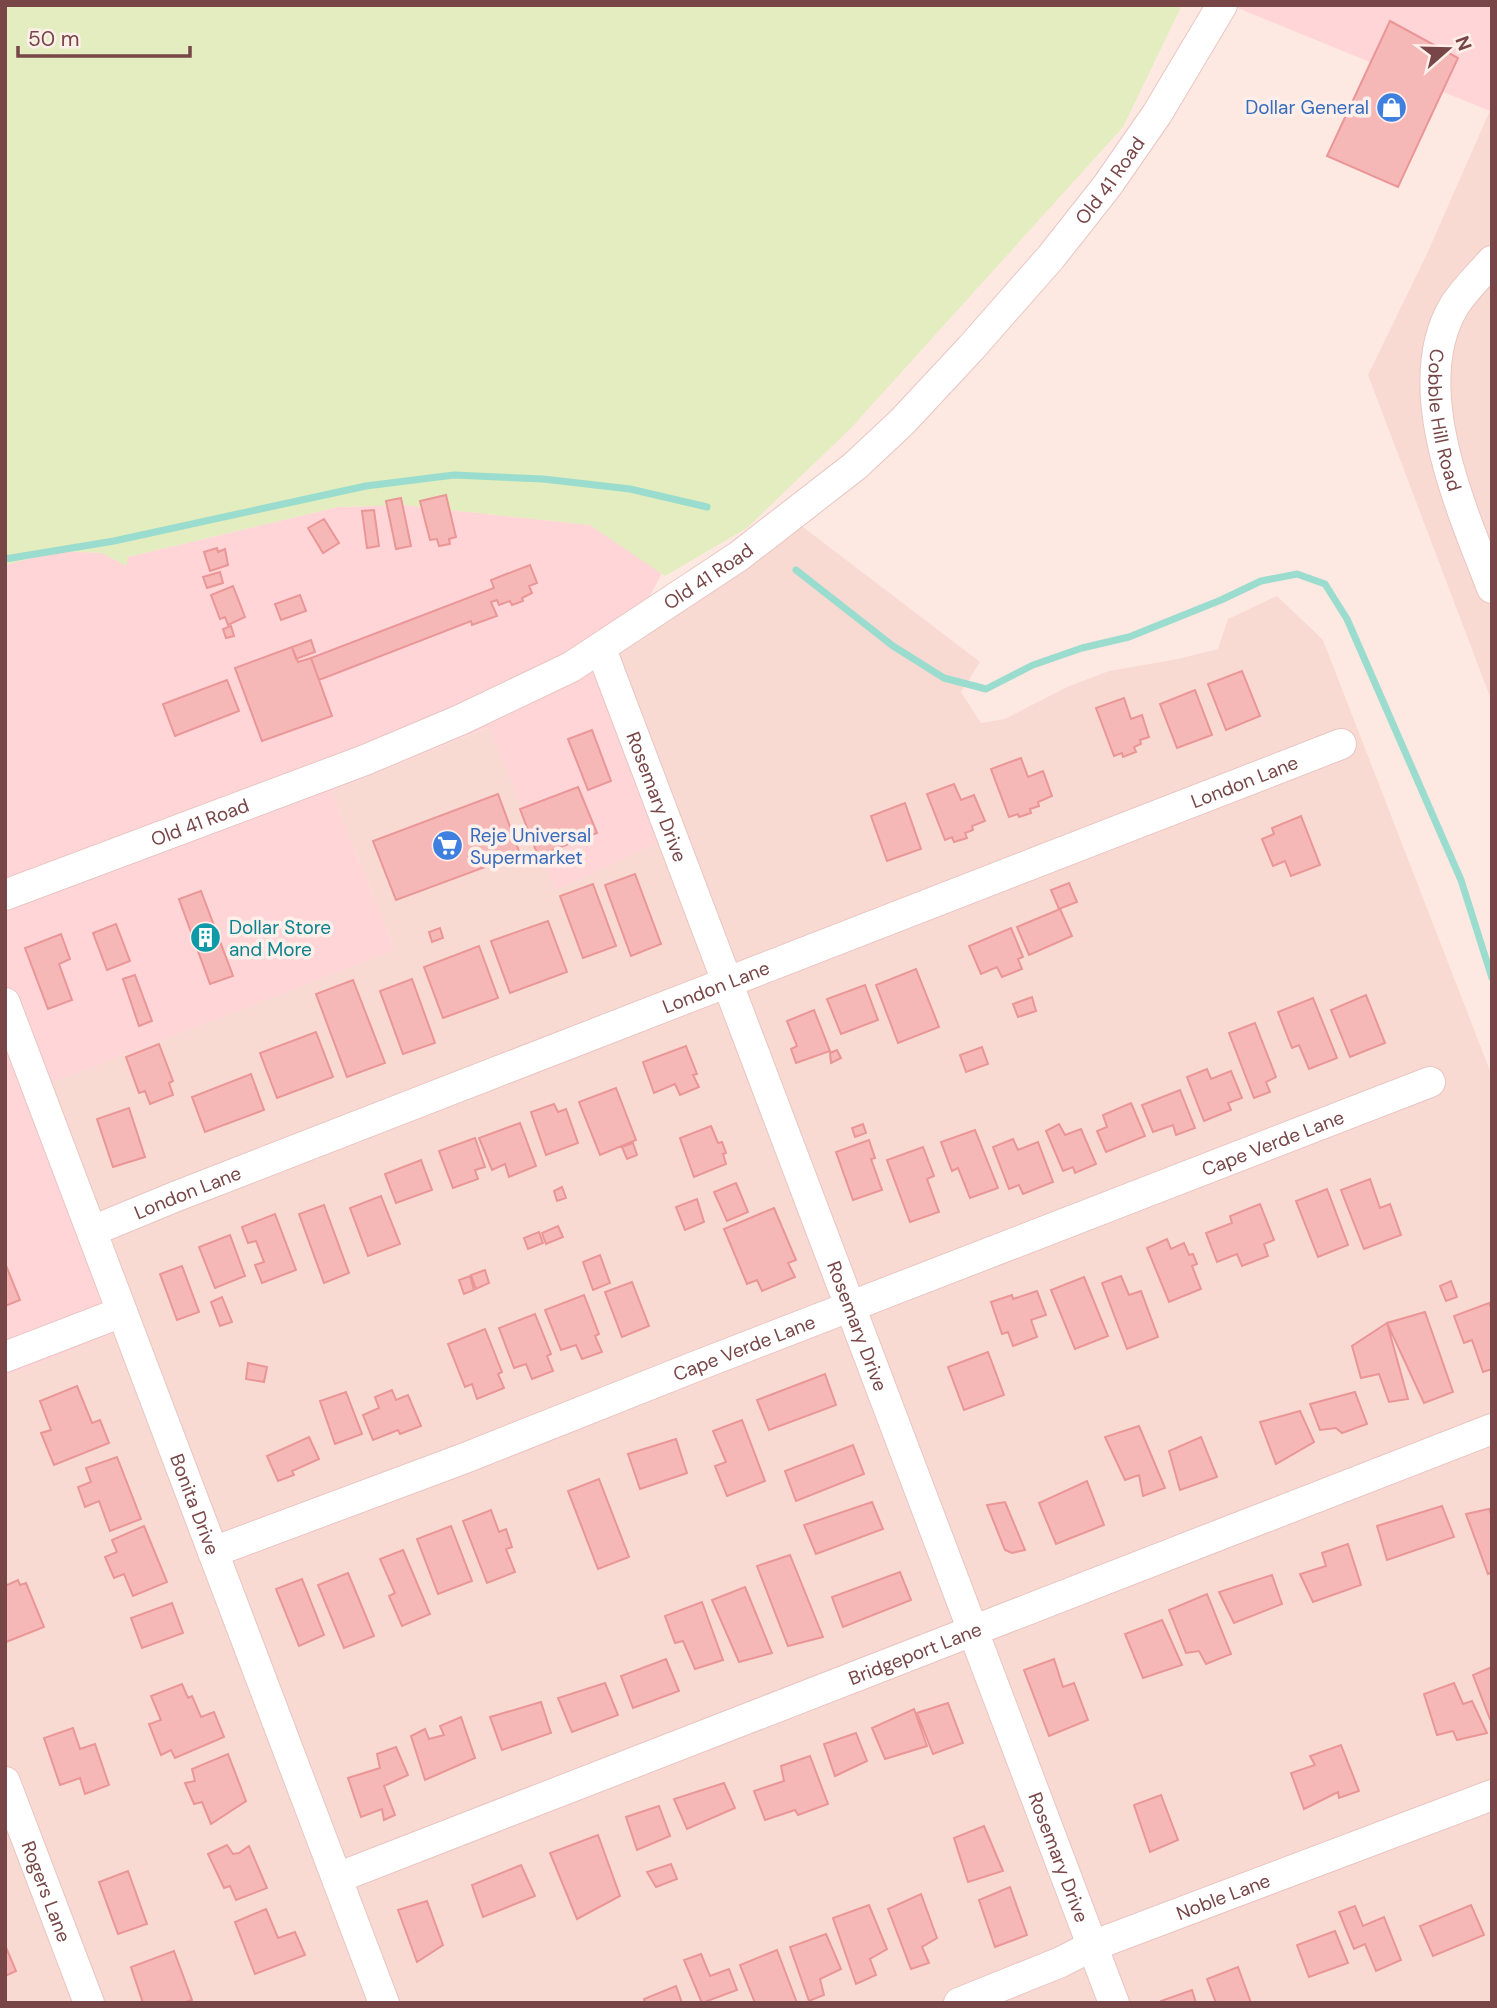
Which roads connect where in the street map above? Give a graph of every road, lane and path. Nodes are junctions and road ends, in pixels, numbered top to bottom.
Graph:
1 (1222, 5) edge
2 (1492, 261) edge
3 (1492, 588) edge
4 (601, 649) junction
5 (1341, 744) dead end
6 (5, 895) edge
7 (726, 983) junction
8 (5, 1003) edge
9 (1430, 1083) dead end
10 (92, 1231) junction
11 (851, 1306) junction
12 (122, 1312) junction
13 (5, 1357) edge
14 (1492, 1429) edge
15 (213, 1552) junction
16 (974, 1631) junction
17 (5, 1782) edge
18 (1492, 1795) edge
19 (337, 1878) junction
20 (1093, 1946) junction
21 (89, 2003) edge
22 (384, 2003) edge
23 (959, 2003) edge
24 (1114, 2003) edge

1 - 4 street, Old 41 Road
2 - 3 street, Cobble Hill Road
4 - 6 street, Old 41 Road
4 - 7 street, Rosemary Drive
5 - 7 street, London Lane
7 - 10 street, London Lane
7 - 11 street, Rosemary Drive
8 - 10 street, Bonita Drive
9 - 11 street, Cape Verde Lane
10 - 12 street, Bonita Drive
11 - 15 street, Cape Verde Lane
11 - 16 street, Rosemary Drive
12 - 13 street
12 - 15 street, Bonita Drive
14 - 16 street, Bridgeport Lane
15 - 19 street, Bonita Drive
16 - 19 street, Bridgeport Lane
16 - 20 street, Rosemary Drive
17 - 21 street, Rogers Lane
18 - 20 street, Noble Lane
19 - 22 street, Bonita Drive
20 - 23 street, Noble Lane
20 - 24 street, Rosemary Drive

